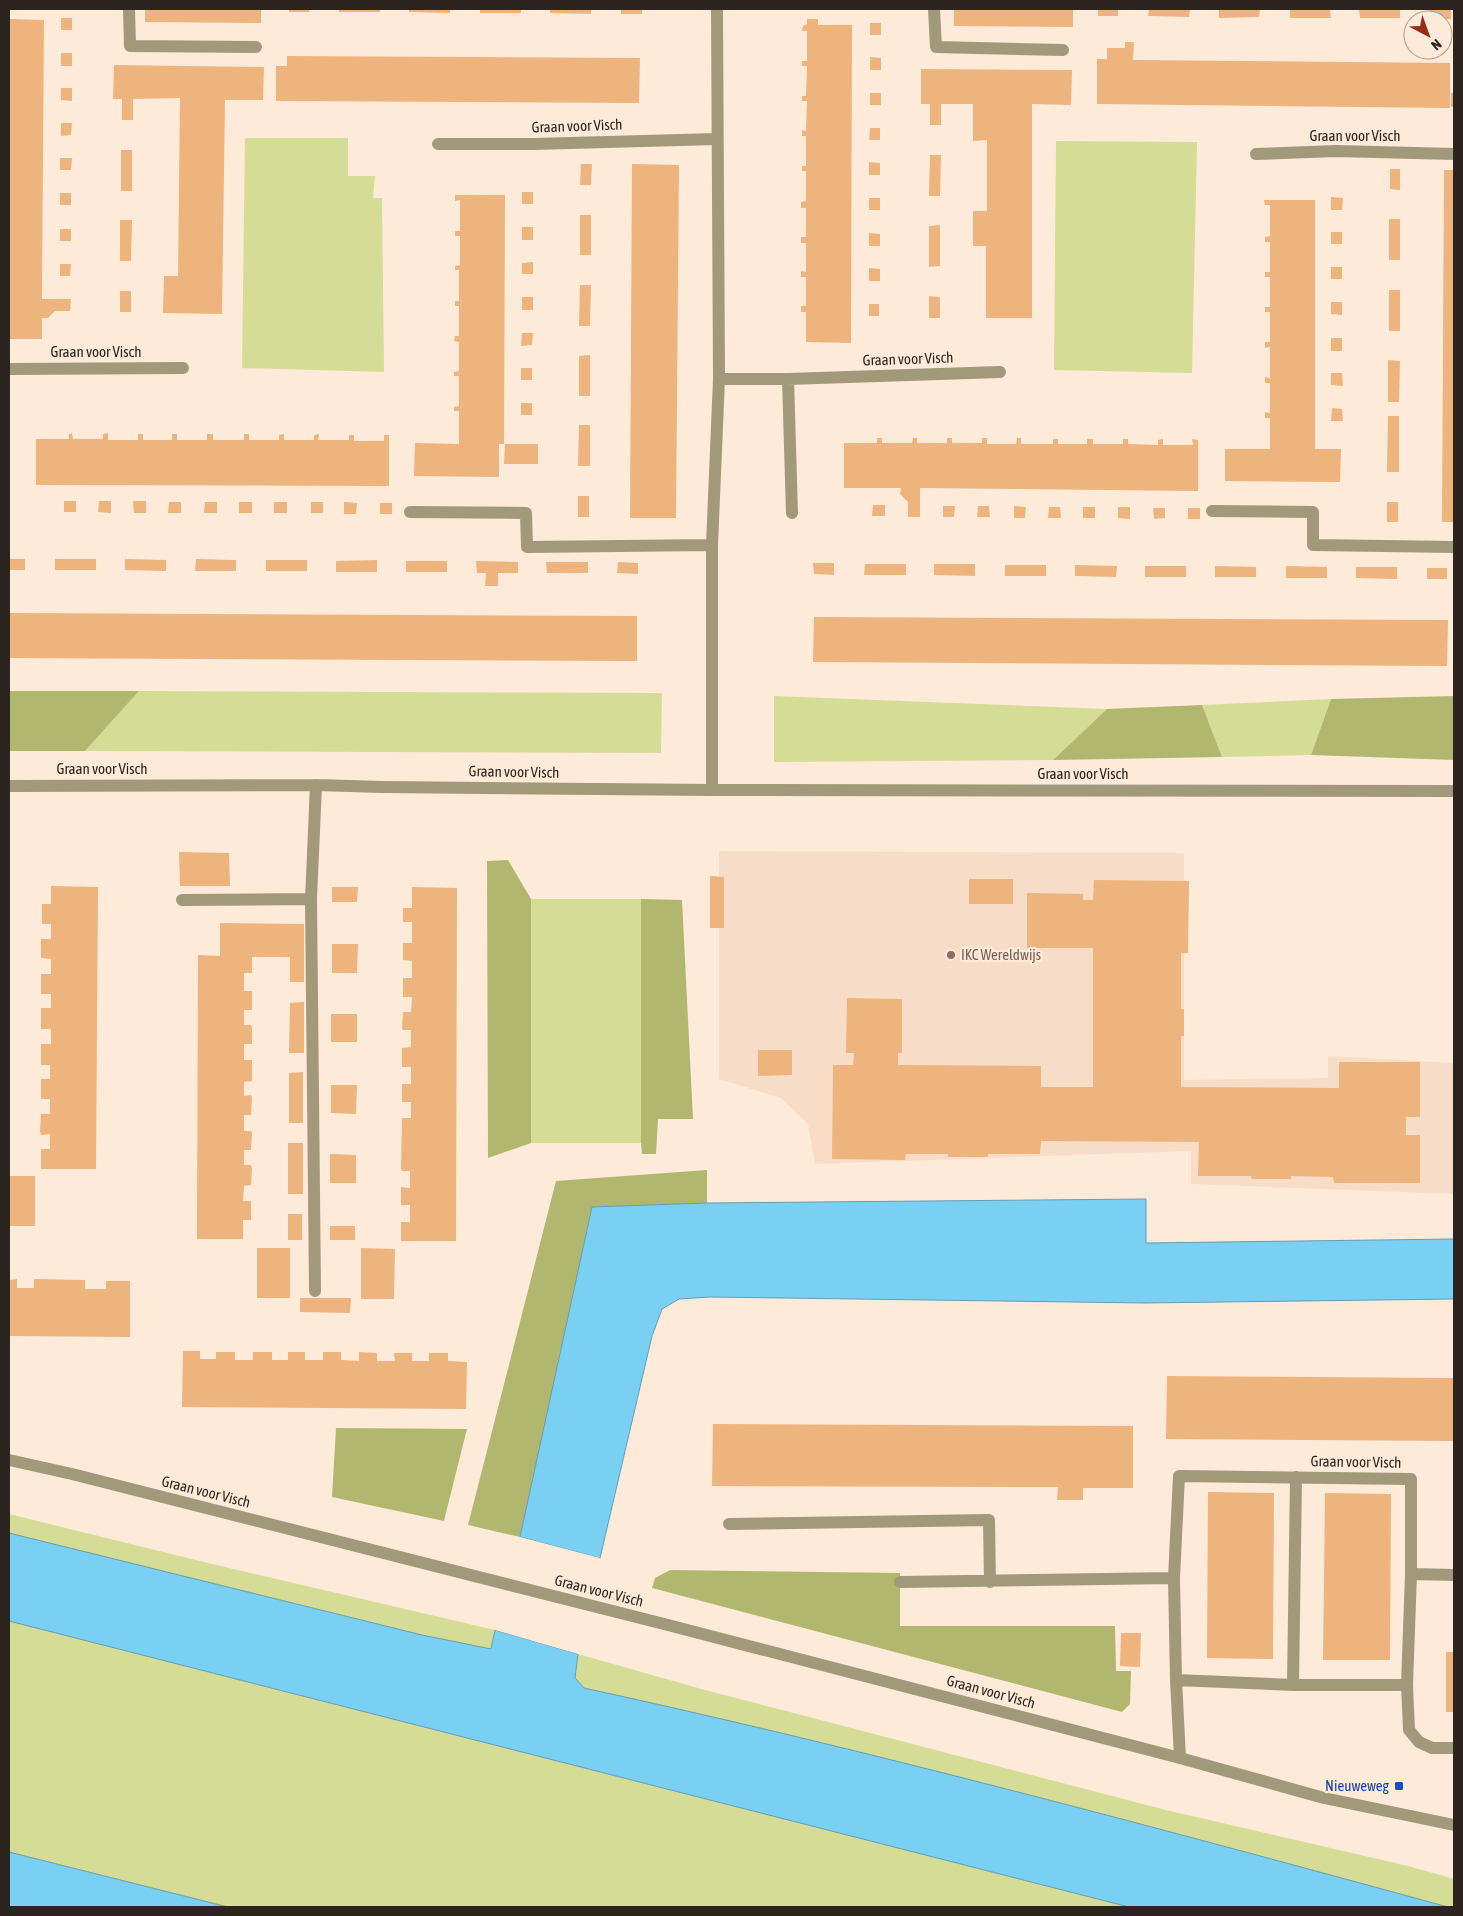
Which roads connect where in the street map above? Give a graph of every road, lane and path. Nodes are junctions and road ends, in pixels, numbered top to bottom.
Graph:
1 (129, 9) edge
2 (716, 9) edge
3 (934, 9) edge
4 (256, 47) dead end
5 (1063, 50) dead end
6 (717, 139) junction
7 (438, 144) dead end
8 (1256, 154) dead end
9 (1454, 154) edge
10 (183, 368) dead end
11 (9, 369) edge
12 (1000, 372) dead end
13 (718, 379) junction
14 (788, 379) junction
15 (1212, 511) dead end
16 (410, 512) dead end
17 (792, 513) dead end
18 (712, 545) junction
19 (1454, 547) edge
20 (316, 785) junction
21 (9, 786) edge
22 (712, 790) junction
23 (1454, 791) edge
24 (312, 899) junction
25 (182, 900) dead end
26 (315, 1291) dead end
27 (9, 1460) edge
28 (1296, 1477) junction
29 (729, 1524) dead end
30 (1411, 1574) junction
31 (1454, 1575) edge
32 (1174, 1578) junction
33 (900, 1582) dead end
34 (990, 1582) junction
35 (1176, 1680) junction
36 (1293, 1685) junction
37 (1407, 1685) junction
38 (1454, 1748) edge
39 (1180, 1758) junction
40 (1454, 1825) edge

1 - 4 street
2 - 6 street
3 - 5 street
6 - 7 street, Graan voor Visch
6 - 13 street
8 - 9 street, Graan voor Visch
10 - 11 street, Graan voor Visch
12 - 14 street, Graan voor Visch
13 - 14 street, Graan voor Visch
13 - 18 street
14 - 17 street
15 - 19 street
16 - 18 street
18 - 22 street
20 - 21 street, Graan voor Visch
20 - 22 street, Graan voor Visch
20 - 24 street
22 - 23 street, Graan voor Visch
24 - 25 street
24 - 26 street
27 - 39 street, Graan voor Visch
28 - 30 street, Graan voor Visch
28 - 32 street, Graan voor Visch
28 - 36 street, Graan voor Visch
29 - 34 street
30 - 31 street
30 - 37 street, Graan voor Visch
32 - 34 street
32 - 35 street, Graan voor Visch
33 - 34 street
35 - 36 street
35 - 39 street, Graan voor Visch
36 - 37 street
37 - 38 street, Graan voor Visch
39 - 40 street, Graan voor Visch

